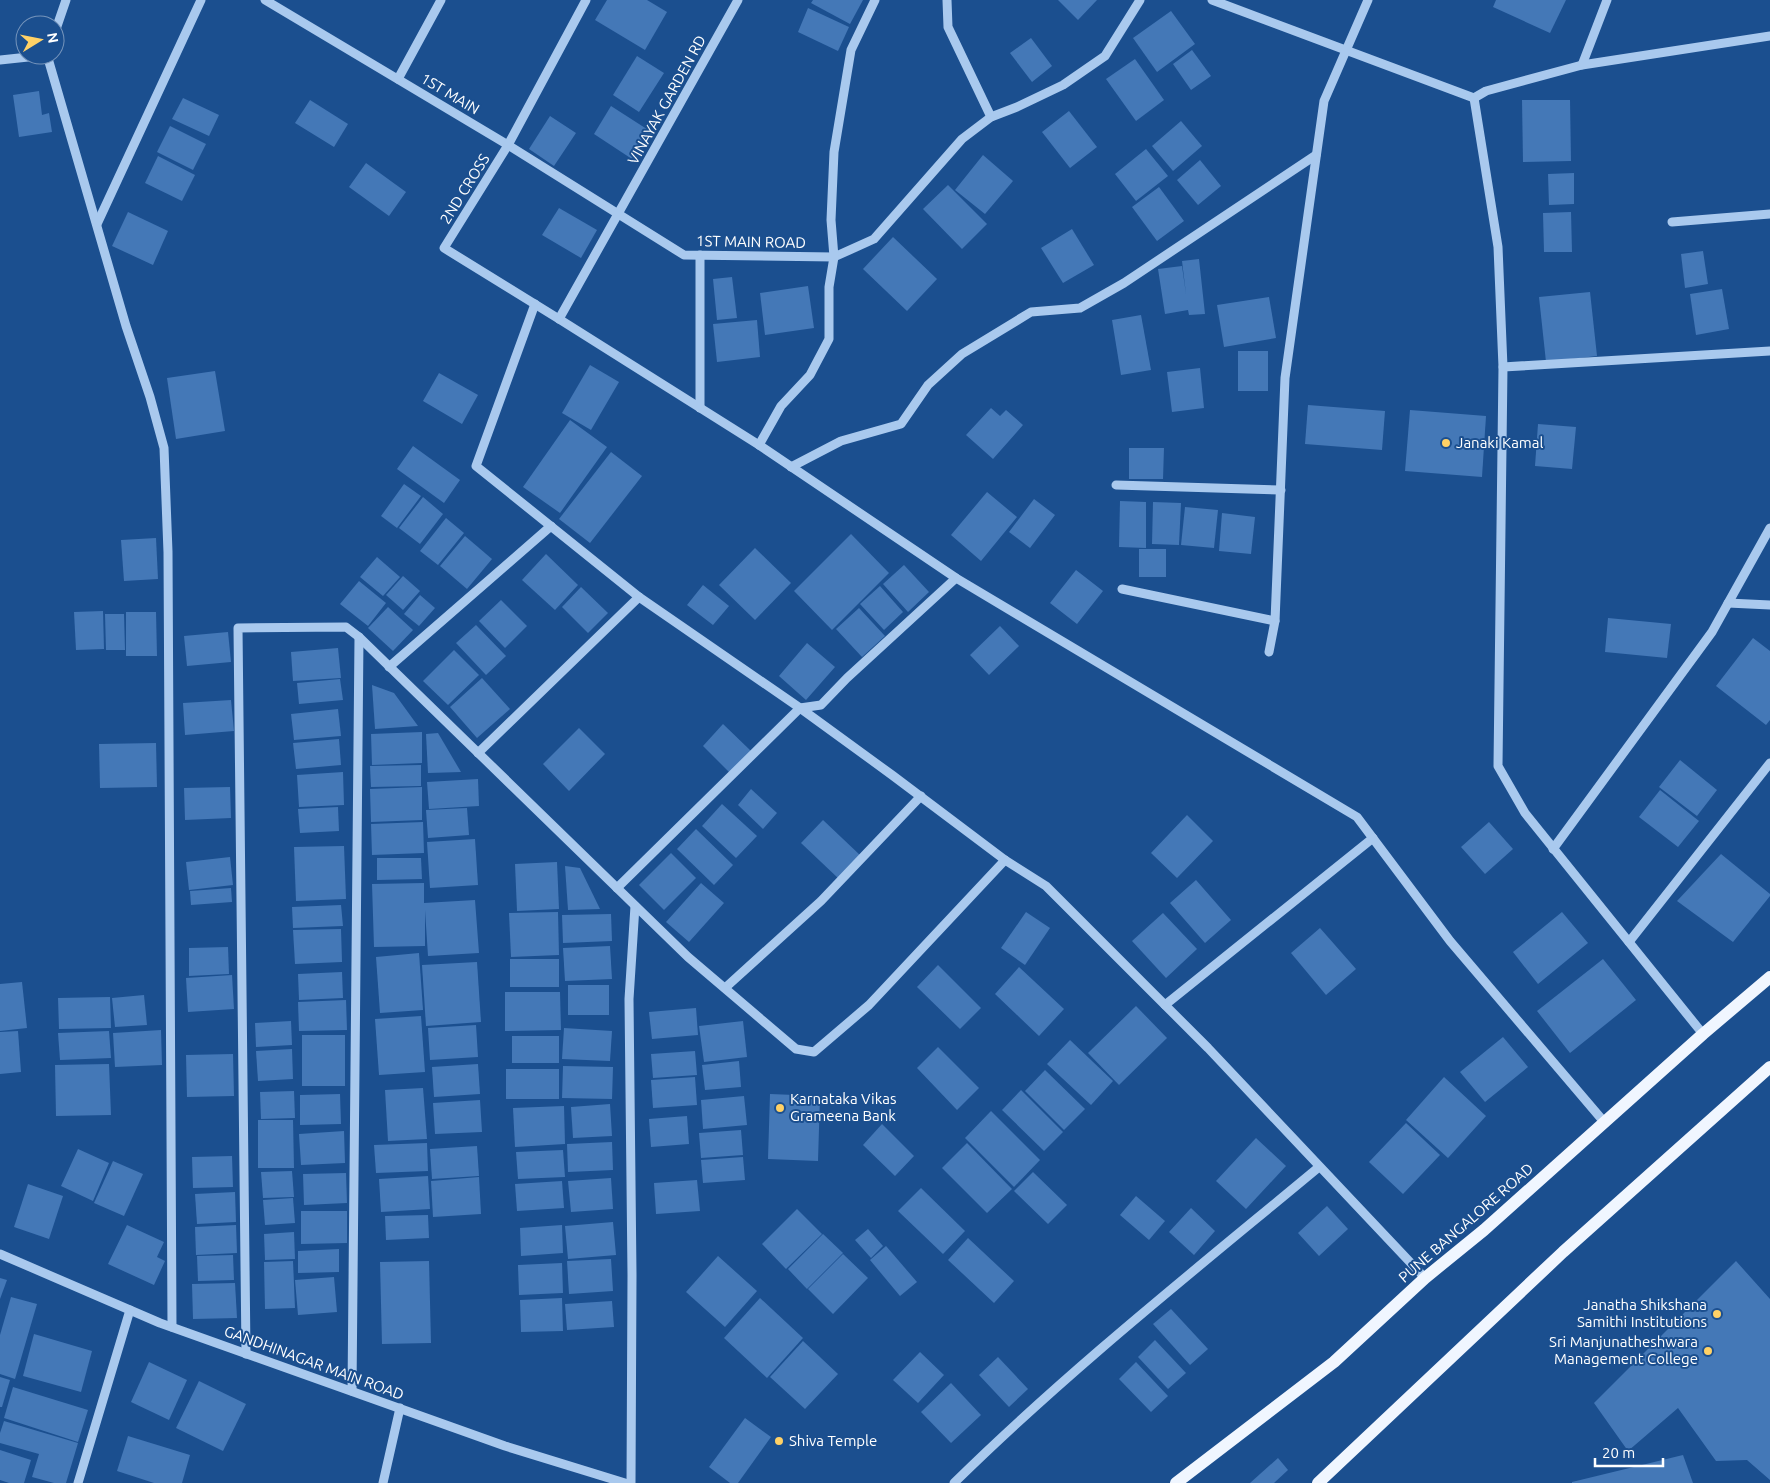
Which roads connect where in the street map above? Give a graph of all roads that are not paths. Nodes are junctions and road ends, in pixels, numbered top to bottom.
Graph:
1 (66, 0) edge
2 (201, 0) edge
3 (265, 0) edge
4 (440, 0) edge
5 (586, 0) edge
6 (738, 0) edge
7 (876, 0) edge
8 (947, 0) edge
9 (1140, 0) edge
10 (1212, 0) edge
11 (1368, 0) edge
12 (1607, 0) edge
13 (61, 15) edge
14 (1770, 36) edge
15 (1346, 50) junction
16 (15, 58) edge
17 (0, 60) edge
18 (50, 65) edge
19 (1582, 66) junction
20 (398, 79) junction
21 (1474, 98) junction
22 (992, 117) junction
23 (508, 145) junction
24 (1316, 155) junction
25 (619, 214) junction
26 (1770, 214) edge
27 (1672, 222) dead end
28 (96, 224) junction
29 (700, 255) junction
30 (834, 257) junction
31 (534, 304) junction
32 (559, 318) junction
33 (1770, 351) edge
34 (1503, 367) junction
35 (700, 408) junction
36 (759, 445) junction
37 (791, 467) junction
38 (1116, 485) dead end
39 (1281, 490) junction
40 (551, 526) junction
41 (1770, 528) edge
42 (956, 578) junction
43 (1122, 589) dead end
44 (639, 597) junction
45 (1728, 604) junction
46 (1770, 605) edge
47 (1275, 621) junction
48 (359, 637) junction
49 (1269, 652) dead end
50 (389, 666) junction
51 (800, 708) junction
52 (478, 753) junction
53 (1770, 763) edge
54 (921, 796) junction
55 (1372, 838) junction
56 (1553, 849) junction
57 (1005, 860) junction
58 (617, 888) junction
59 (635, 906) junction
60 (1629, 942) junction
61 (1770, 977) edge
62 (724, 988) junction
63 (1165, 1005) junction
64 (1703, 1034) junction
65 (1768, 1073) edge
66 (1605, 1123) junction
67 (1319, 1167) junction
68 (0, 1254) edge
69 (1425, 1278) junction
70 (130, 1310) junction
71 (172, 1327) junction
72 (246, 1354) junction
73 (352, 1391) junction
74 (400, 1408) junction
75 (78, 1483) edge
76 (383, 1483) edge
77 (625, 1483) edge
78 (631, 1483) edge
79 (954, 1483) edge
80 (1176, 1483) edge
81 (1318, 1483) edge

1 - 13 street
2 - 28 street
3 - 20 street, 1ST MAIN
4 - 20 street
5 - 23 street, 2ND CROSS
6 - 25 street, VINAYAK GARDEN RD
7 - 30 street
8 - 22 street
9 - 22 street
10 - 15 street
11 - 15 street
12 - 19 street
14 - 19 street
15 - 21 street
15 - 24 street
16 - 17 street
18 - 28 street
19 - 21 street
20 - 23 street, 1ST MAIN
21 - 34 street
22 - 30 street
23 - 25 street, 1ST MAIN
23 - 31 street, 2ND CROSS
24 - 37 street
24 - 39 street
25 - 29 street, 1ST MAIN ROAD
25 - 32 street, VINAYAK GARDEN RD
26 - 27 street
28 - 71 street
29 - 30 street, 1ST MAIN ROAD
29 - 35 street
30 - 36 street
31 - 32 street
31 - 40 street
32 - 35 street
33 - 34 street
34 - 56 street
35 - 36 street
36 - 37 street
37 - 42 street
38 - 39 street
39 - 47 street
40 - 44 street
40 - 50 street
41 - 45 street
42 - 51 street
42 - 55 street
43 - 47 street
44 - 51 street
44 - 52 street
45 - 46 street
45 - 56 street
47 - 49 street
48 - 50 street
48 - 72 street
48 - 73 street
50 - 52 street
51 - 54 street
51 - 58 street
52 - 58 street
53 - 60 street
54 - 57 street
54 - 62 street
55 - 63 street
55 - 66 street
56 - 60 street
57 - 62 street
57 - 63 street
58 - 59 street
59 - 62 street
59 - 78 street
60 - 64 street
61 - 64 main road, PUNE BANGALORE ROAD
63 - 67 street
64 - 66 main road, PUNE BANGALORE ROAD
65 - 81 main road
66 - 69 main road, PUNE BANGALORE ROAD
67 - 69 street
67 - 79 street
68 - 70 street, GANDHINAGAR MAIN ROAD
69 - 80 main road, PUNE BANGALORE ROAD
70 - 71 street, GANDHINAGAR MAIN ROAD
70 - 75 street
71 - 72 street, GANDHINAGAR MAIN ROAD
72 - 73 street, GANDHINAGAR MAIN ROAD
73 - 74 street, GANDHINAGAR MAIN ROAD
74 - 76 street
74 - 77 street, GANDHINAGAR MAIN ROAD

